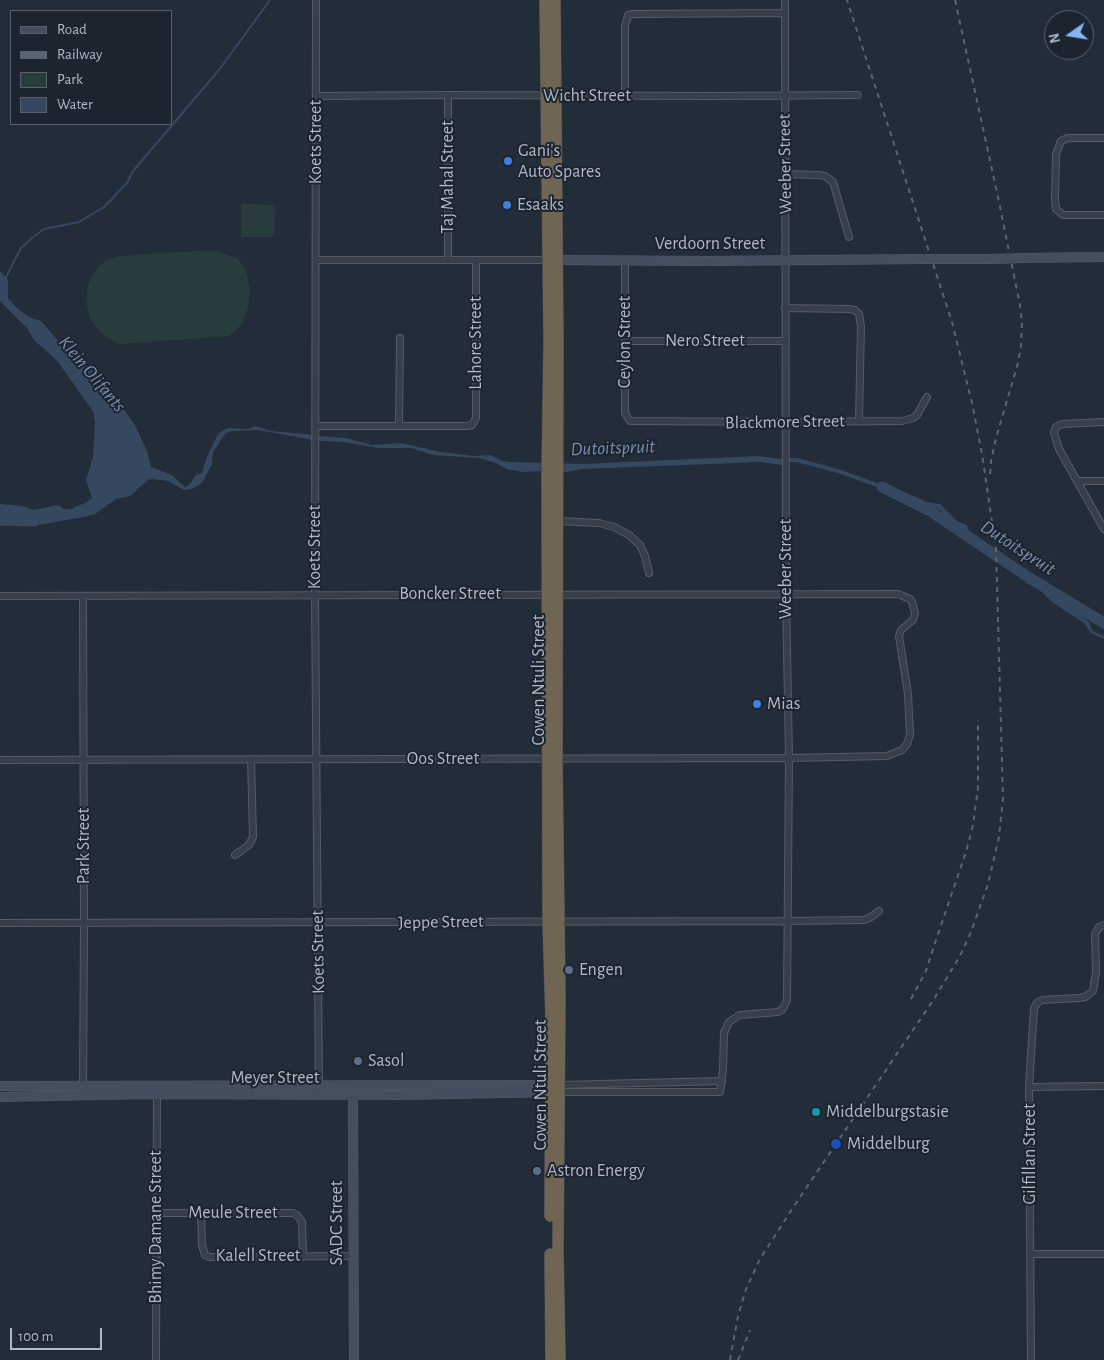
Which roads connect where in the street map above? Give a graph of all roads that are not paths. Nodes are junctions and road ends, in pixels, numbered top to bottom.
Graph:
1 (316, 0) edge
2 (545, 0) edge
3 (554, 0) edge
4 (785, 0) edge
5 (785, 13) junction
6 (448, 95) junction
7 (858, 95) dead end
8 (316, 96) junction
9 (550, 96) junction
10 (625, 96) junction
11 (784, 96) junction
12 (1104, 138) edge
13 (785, 174) junction
14 (1104, 215) edge
15 (849, 237) dead end
16 (1104, 257) edge
17 (448, 259) junction
18 (786, 259) junction
19 (316, 260) junction
20 (476, 260) junction
21 (553, 260) junction
22 (625, 260) junction
23 (785, 308) junction
24 (400, 338) dead end
25 (786, 341) junction
26 (625, 342) junction
27 (927, 397) dead end
28 (630, 421) joint
29 (859, 421) junction
30 (786, 422) junction
31 (1104, 422) edge
32 (400, 426) junction
33 (316, 429) junction
34 (552, 477) junction
35 (1077, 481) junction
36 (1104, 481) edge
37 (557, 521) junction
38 (1104, 529) edge
39 (649, 573) dead end
40 (315, 594) junction
41 (552, 594) junction
42 (786, 594) junction
43 (0, 596) edge
44 (83, 596) junction
45 (887, 756) joint
46 (553, 758) junction
47 (789, 758) junction
48 (316, 759) junction
49 (0, 760) edge
50 (83, 760) junction
51 (251, 760) junction
52 (235, 855) dead end
53 (879, 911) dead end
54 (553, 921) junction
55 (787, 921) junction
56 (0, 923) edge
57 (84, 923) junction
58 (317, 923) junction
59 (1104, 925) edge
60 (722, 1082) junction
61 (0, 1086) edge
62 (82, 1086) junction
63 (1104, 1086) edge
64 (1029, 1087) junction
65 (319, 1089) junction
66 (555, 1089) junction
67 (353, 1090) junction
68 (720, 1092) joint
69 (157, 1094) junction
70 (83, 1096) junction
71 (0, 1097) edge
72 (201, 1213) junction
73 (156, 1214) junction
74 (1030, 1254) junction
75 (1104, 1254) edge
76 (354, 1256) junction
77 (302, 1257) junction
78 (156, 1360) edge
79 (354, 1360) edge
80 (551, 1360) edge
81 (560, 1360) edge
82 (1031, 1360) edge

1 - 8 street, Koets Street
2 - 9 highway, Cowen Ntuli Street
3 - 9 highway, Cowen Ntuli Street
4 - 5 street, Weeber Street
5 - 10 street
5 - 11 street, Weeber Street
6 - 8 street, Wicht Street
6 - 9 street, Wicht Street
6 - 17 street, Taj Mahal Street
7 - 11 street, Wicht Street
8 - 19 street, Koets Street
9 - 10 street, Wicht Street
9 - 21 highway, Cowen Ntuli Street
10 - 11 street, Wicht Street
11 - 13 street, Weeber Street
12 - 14 street
13 - 15 street
13 - 18 street, Weeber Street
16 - 18 main road, Verdoorn Street, bridge
17 - 19 street, Verdoorn Street
17 - 20 street, Verdoorn Street
18 - 22 main road, Verdoorn Street
18 - 23 street, Weeber Street
19 - 33 street, Koets Street
20 - 21 street, Verdoorn Street
20 - 32 street, Lahore Street
21 - 22 main road, Verdoorn Street
21 - 34 highway, Cowen Ntuli Street
22 - 26 street, Ceylon Street
23 - 25 street, Weeber Street
23 - 29 street
24 - 32 street
25 - 26 street, Nero Street
25 - 30 street, Weeber Street
26 - 28 street, Ceylon Street
27 - 29 street, Blackmore Street
28 - 30 street, Blackmore Street
29 - 30 street, Blackmore Street
30 - 42 street, Weeber Street
31 - 35 street
32 - 33 street
33 - 40 street, Koets Street
34 - 37 highway, Cowen Ntuli Street
34 - 41 highway, Cowen Ntuli Street
35 - 36 street
35 - 38 street
37 - 39 street
37 - 41 highway, Cowen Ntuli Street
40 - 41 street, Boncker Street
40 - 44 street, Boncker Street
40 - 48 street, Koets Street
41 - 42 street, Boncker Street
41 - 46 highway, Cowen Ntuli Street
42 - 45 street, Boncker Street
42 - 47 street, Weeber Street
43 - 44 street, Boncker Street
44 - 50 street, Park Street
45 - 47 street, Oos Street
46 - 47 street, Oos Street
46 - 48 street, Oos Street
46 - 54 highway, Cowen Ntuli Street
47 - 55 street, Weeber Street
48 - 51 street, Oos Street
48 - 58 street, Koets Street
49 - 50 street, Oos Street
50 - 51 street, Oos Street
50 - 57 street, Park Street
51 - 52 street
53 - 55 street, Jeppe Street
54 - 55 street, Jeppe Street
54 - 58 street, Jeppe Street
54 - 66 highway, Cowen Ntuli Street
55 - 60 street, Weeber Street
56 - 57 street, Jeppe Street
57 - 58 street, Jeppe Street
57 - 62 street, Park Street
58 - 65 street, Koets Street
59 - 64 street, Gilfillan Street
60 - 66 street, Meyer Street
60 - 68 street, Weeber Street
61 - 62 main road
62 - 65 main road
62 - 70 street, Park Street
63 - 64 street
64 - 74 street, Gilfillan Street
65 - 67 main road, Meyer Street
65 - 69 main road, Meyer Street
66 - 67 main road, Meyer Street
66 - 68 street, Meyer Street
66 - 80 highway, Cowen Ntuli Street
66 - 81 highway, Cowen Ntuli Street
67 - 76 main road, SADC Street
69 - 70 main road, Meyer Street
69 - 73 street, Bhimy Damane Street
70 - 71 main road, Meyer Street
72 - 73 street, Meule Street
72 - 77 street, Meule Street
72 - 77 street, Kalell Street
73 - 78 street, Bhimy Damane Street
74 - 75 street
74 - 82 street, Gilfillan Street
76 - 77 street, Kalell Street
76 - 79 main road, SADC Street

